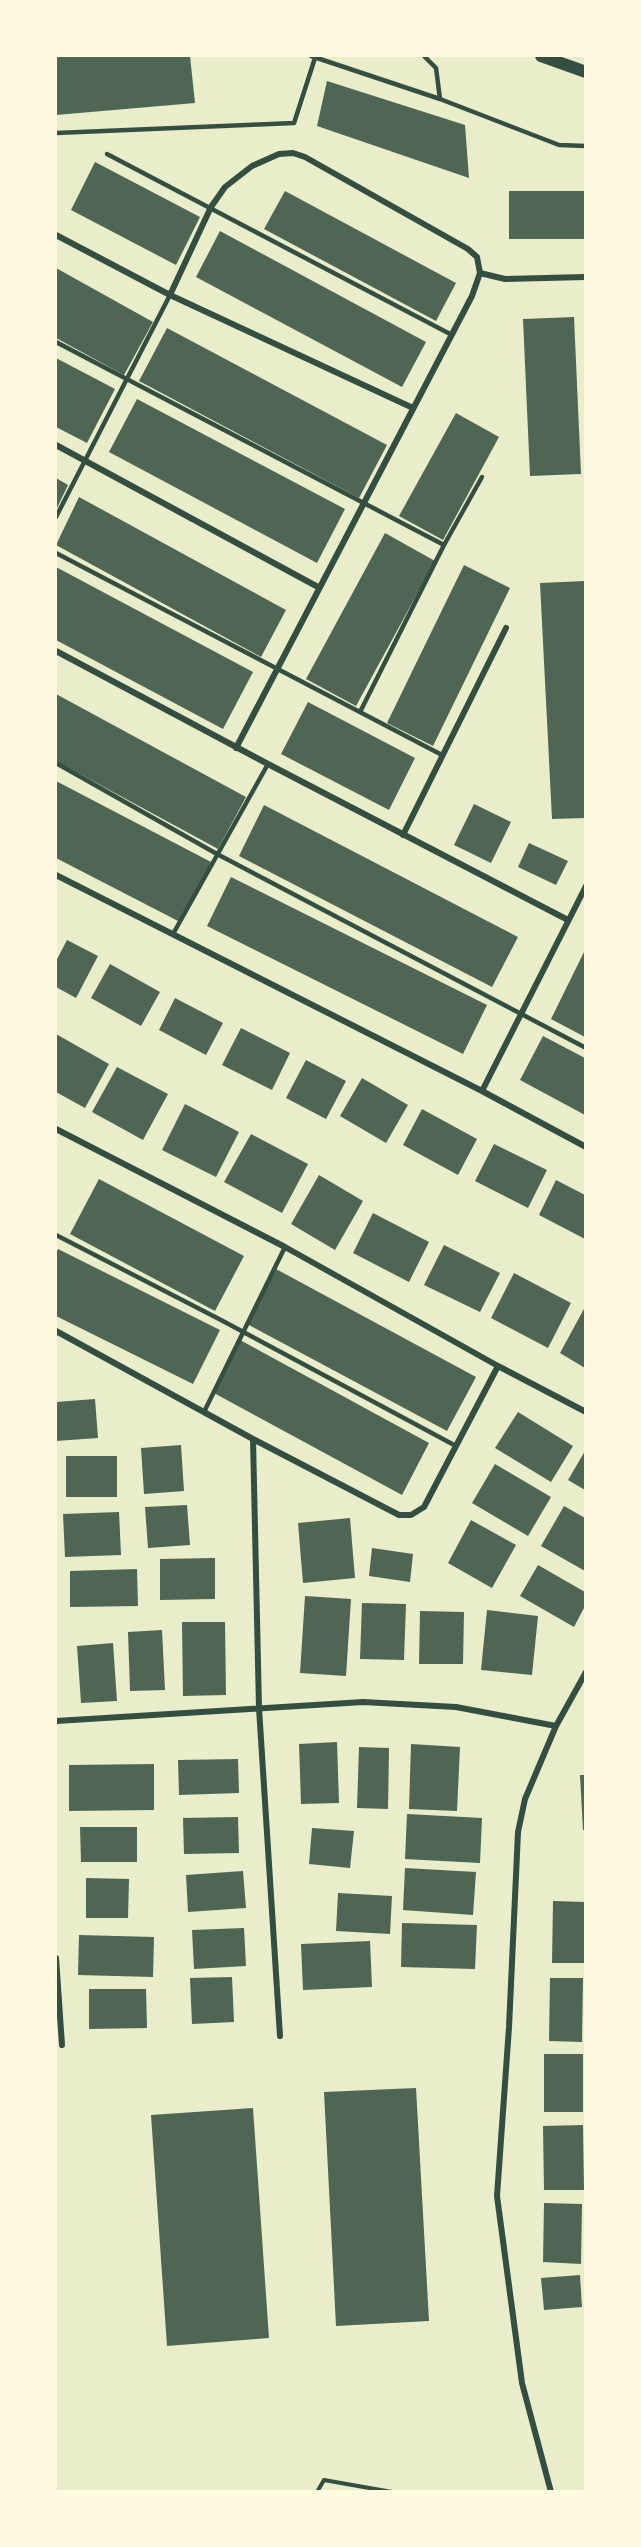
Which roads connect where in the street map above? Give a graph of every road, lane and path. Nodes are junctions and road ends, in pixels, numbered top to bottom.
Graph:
1 (424, 56) edge
2 (541, 56) edge
3 (313, 57) edge
4 (585, 72) edge
5 (440, 99) junction
6 (56, 133) edge
7 (585, 147) edge
8 (106, 154) dead end
9 (211, 207) junction
10 (56, 235) edge
11 (480, 273) junction
12 (585, 277) edge
13 (170, 295) junction
14 (452, 335) junction
15 (56, 342) edge
16 (128, 380) junction
17 (413, 408) junction
18 (56, 446) edge
19 (84, 461) junction
20 (482, 477) dead end
21 (363, 503) junction
22 (56, 517) edge
23 (444, 545) junction
24 (56, 553) edge
25 (318, 586) junction
26 (506, 628) dead end
27 (56, 651) edge
28 (276, 669) junction
29 (360, 712) junction
30 (236, 748) junction
31 (442, 755) junction
32 (56, 763) edge
33 (268, 764) junction
34 (403, 835) junction
35 (217, 854) junction
36 (56, 875) edge
37 (585, 886) edge
38 (568, 920) junction
39 (173, 934) junction
40 (521, 1014) junction
41 (585, 1048) edge
42 (482, 1091) junction
43 (56, 1131) edge
44 (585, 1147) edge
45 (56, 1235) edge
46 (285, 1247) junction
47 (56, 1330) edge
48 (242, 1332) junction
49 (498, 1366) junction
50 (204, 1412) junction
51 (585, 1412) edge
52 (253, 1439) junction
53 (456, 1446) junction
54 (585, 1672) edge
55 (259, 1708) junction
56 (56, 1721) edge
57 (556, 1726) junction
58 (56, 1958) edge
59 (280, 2036) dead end
60 (62, 2045) dead end
61 (317, 2492) edge
62 (392, 2492) edge
63 (551, 2492) edge

1 - 5 lane
2 - 4 main road
3 - 5 lane
3 - 6 lane
5 - 7 lane
8 - 9 lane
9 - 11 street
9 - 13 street
9 - 14 lane
10 - 13 street
11 - 12 street
11 - 14 street
13 - 16 lane
13 - 17 street
14 - 17 street
15 - 16 lane
16 - 19 lane
16 - 21 lane
17 - 21 street
18 - 19 street
19 - 22 lane
19 - 25 street
20 - 23 lane
21 - 23 lane
21 - 25 street
23 - 29 lane
24 - 28 lane
25 - 28 street
26 - 31 street
27 - 30 street
28 - 29 lane
28 - 30 street
29 - 31 lane
30 - 33 street
31 - 34 street
32 - 35 lane
33 - 34 street
33 - 35 lane
34 - 38 street
35 - 39 lane
35 - 40 lane
36 - 39 street
37 - 38 street
38 - 40 street
39 - 42 street
40 - 41 lane
40 - 42 street
42 - 44 street
43 - 46 street
45 - 48 lane
46 - 48 lane
46 - 49 street
47 - 50 street
48 - 50 lane
48 - 53 lane
49 - 51 street
49 - 53 street
50 - 52 street
52 - 53 street
52 - 55 street
54 - 57 street
55 - 56 street
55 - 57 street
55 - 59 street
57 - 63 street
58 - 60 street
61 - 62 path

